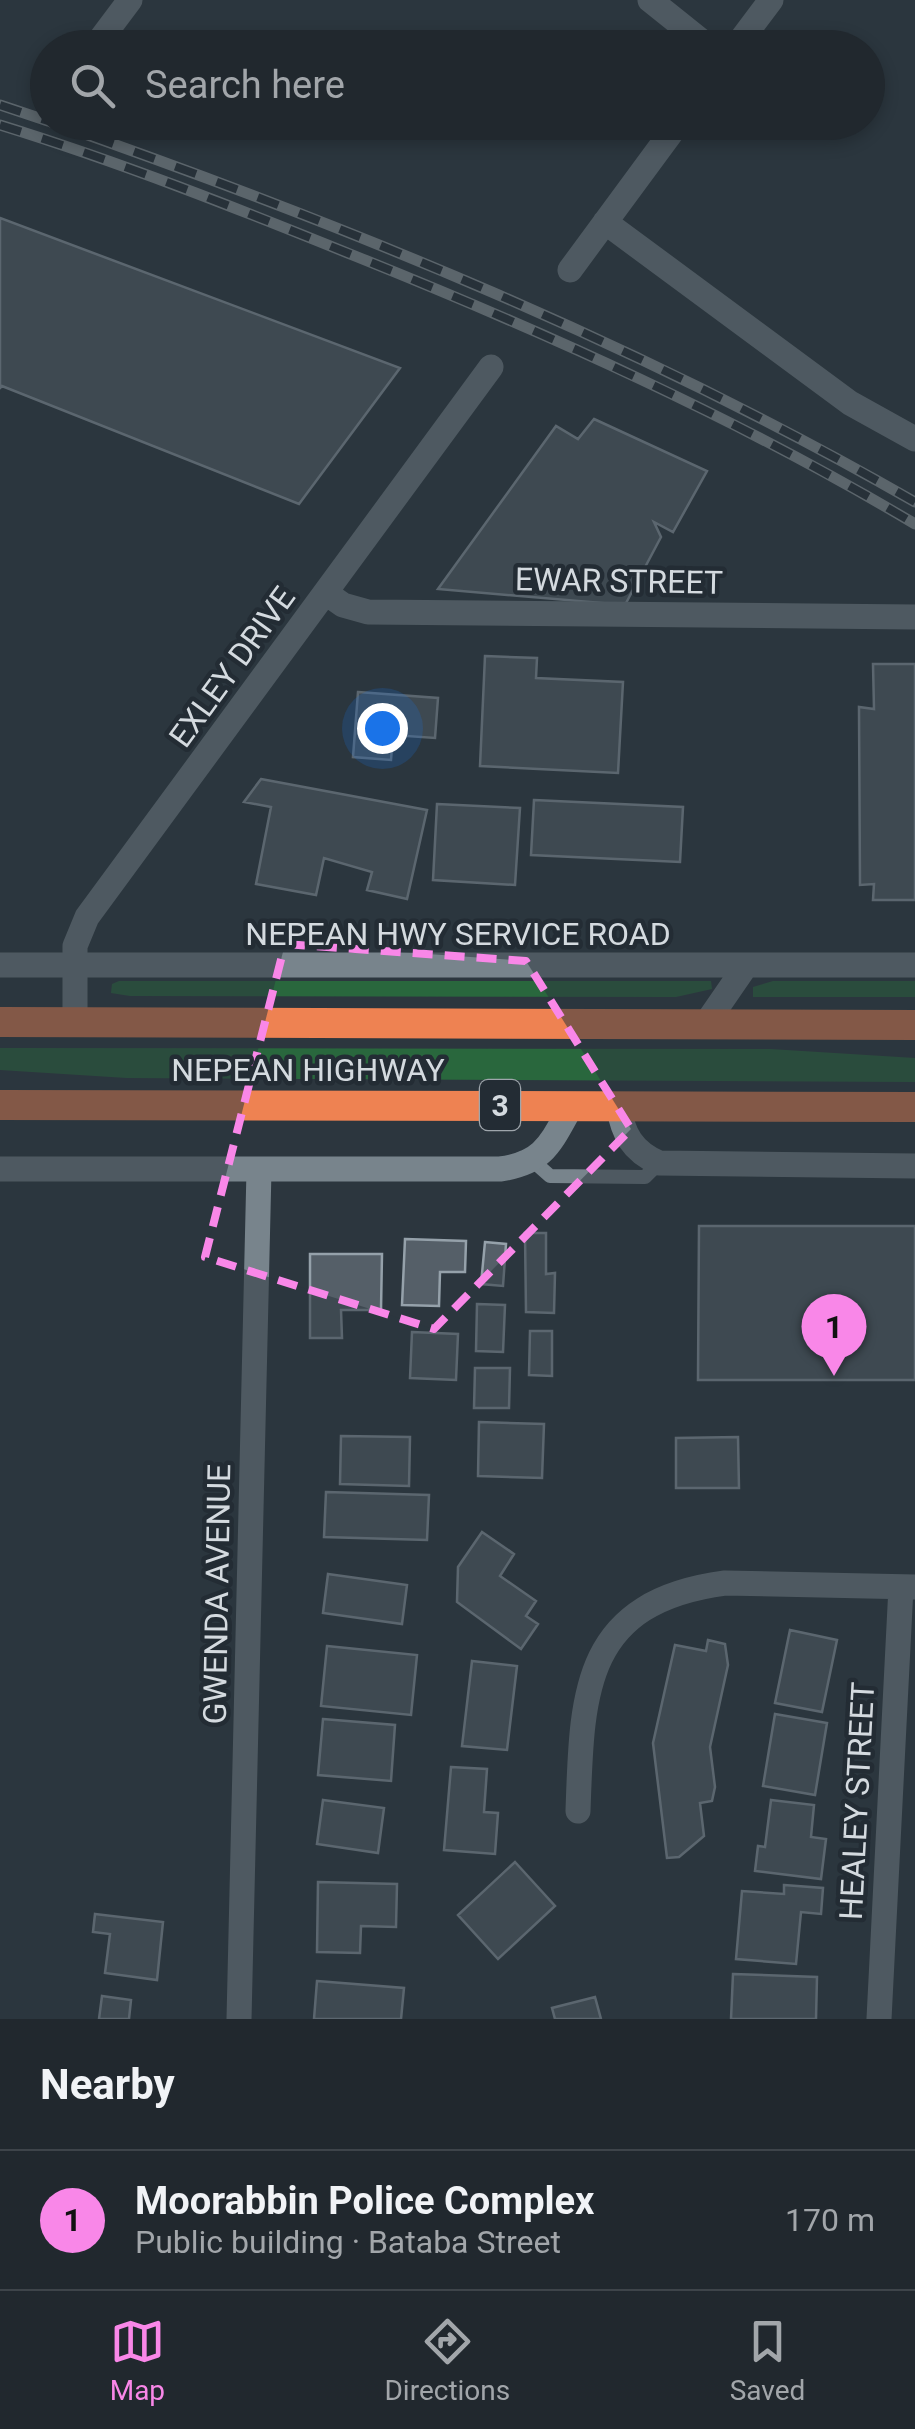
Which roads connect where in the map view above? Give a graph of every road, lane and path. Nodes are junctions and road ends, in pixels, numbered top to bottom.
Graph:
1 (130, 0) edge
2 (650, 0) edge
3 (770, 0) edge
4 (108, 30) edge
5 (688, 30) edge
6 (749, 30) edge
7 (666, 140) edge
8 (605, 222) junction
9 (570, 270) dead end
10 (492, 367) dead end
11 (915, 440) edge
12 (326, 593) junction
13 (915, 616) edge
14 (0, 964) edge
15 (74, 965) junction
16 (915, 965) edge
17 (746, 967) junction
18 (0, 1022) edge
19 (75, 1022) junction
20 (705, 1024) junction
21 (915, 1026) edge
22 (0, 1105) edge
23 (572, 1105) junction
24 (618, 1105) junction
25 (915, 1106) edge
26 (534, 1161) junction
27 (659, 1164) junction
28 (915, 1166) edge
29 (0, 1169) edge
30 (258, 1170) junction
31 (908, 1587) edge
32 (578, 1812) dead end
33 (240, 2019) edge
34 (879, 2019) edge

1 - 4 street
2 - 5 street
3 - 6 street
7 - 8 street
8 - 9 street
8 - 11 street
10 - 12 street, EXLEY DRIVE
12 - 13 street, EWAR STREET
12 - 15 street, EXLEY DRIVE
14 - 15 street, NEPEAN HWY SERVICE ROAD
15 - 17 street, NEPEAN HWY SERVICE ROAD
15 - 19 street, EXLEY DRIVE
16 - 17 street, NEPEAN HWY SERVICE ROAD
17 - 20 street
18 - 19 highway, NEPEAN HIGHWAY
19 - 20 highway, NEPEAN HIGHWAY
20 - 21 highway, NEPEAN HIGHWAY
22 - 23 highway, NEPEAN HIGHWAY / 3
23 - 24 highway, NEPEAN HIGHWAY / 3
23 - 26 street
24 - 25 highway, NEPEAN HIGHWAY / 3
24 - 27 street
26 - 27 lane
26 - 30 street
27 - 28 street
29 - 30 street
30 - 33 street, GWENDA AVENUE
31 - 32 street
31 - 34 street, HEALEY STREET

